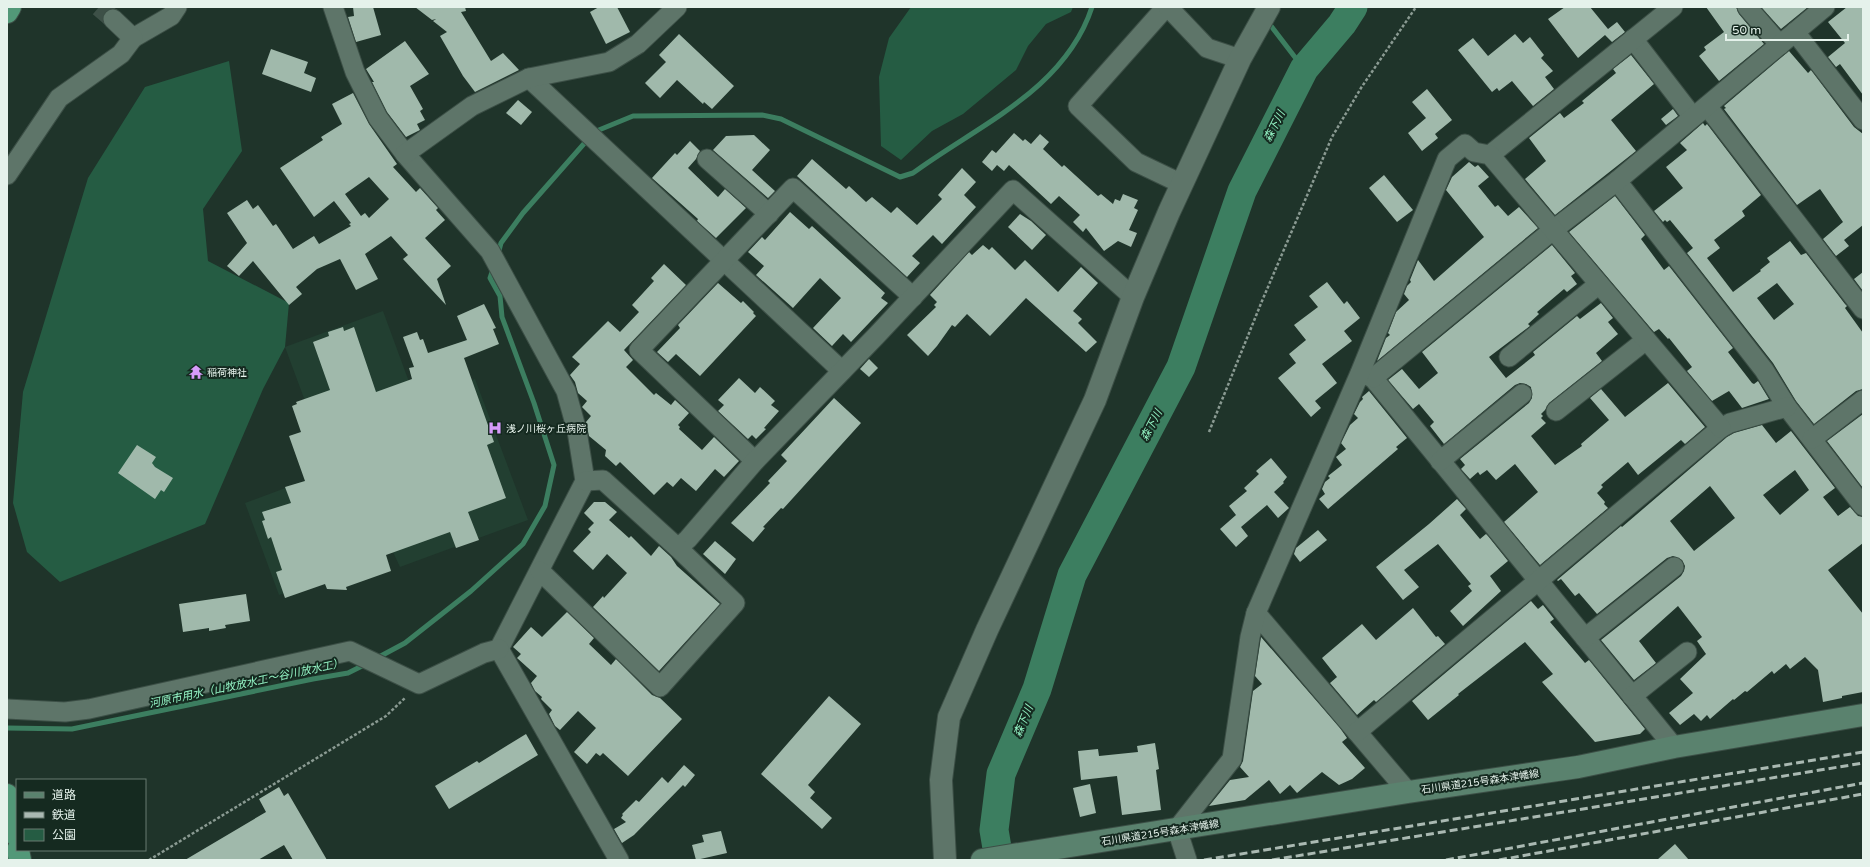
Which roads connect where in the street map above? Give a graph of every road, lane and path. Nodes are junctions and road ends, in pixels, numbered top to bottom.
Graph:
1 (10, 7) edge
2 (177, 7) edge
3 (333, 7) edge
4 (677, 7) edge
5 (1167, 7) edge
6 (1269, 7) edge
7 (1416, 7) edge
8 (1673, 7) edge
9 (1748, 7) edge
10 (1825, 7) edge
11 (7, 12) edge
12 (113, 19) tunnel mouth
13 (1795, 32) junction
14 (133, 38) junction
15 (1633, 39) junction
16 (1780, 45) junction
17 (1240, 59) junction
18 (529, 78) junction
19 (1700, 112) junction
20 (1863, 120) edge
21 (404, 154) junction
22 (1490, 155) junction
23 (707, 158) dead end
24 (7, 175) edge
25 (1617, 181) junction
26 (1182, 184) junction
27 (769, 214) junction
28 (1553, 230) junction
29 (724, 261) junction
30 (1599, 284) junction
31 (913, 297) junction
32 (1133, 297) junction
33 (1863, 309) edge
34 (1646, 340) junction
35 (1509, 357) dead end
36 (842, 371) junction
37 (1367, 375) junction
38 (1522, 394) dead end
39 (1863, 400) edge
40 (1787, 407) junction
41 (1556, 411) dead end
42 (1721, 428) junction
43 (1209, 432) dead end
44 (1812, 439) junction
45 (1440, 460) junction
46 (755, 461) junction
47 (584, 481) junction
48 (1863, 506) edge
49 (678, 548) junction
50 (1674, 567) dead end
51 (540, 571) junction
52 (1539, 580) junction
53 (1256, 613) junction
54 (1585, 638) junction
55 (499, 649) junction
56 (1686, 652) dead end
57 (419, 684) junction
58 (1632, 696) junction
59 (7, 708) edge
60 (1863, 715) edge
61 (1357, 732) junction
62 (1674, 746) junction
63 (1408, 792) junction
64 (7, 795) edge
65 (16, 823) edge
66 (1177, 829) junction
67 (149, 860) edge
68 (619, 860) edge
69 (945, 860) edge
70 (982, 860) edge
71 (1186, 860) edge

1 - 11 highway
2 - 14 street
3 - 21 street
4 - 18 street
5 - 17 street
5 - 26 street
6 - 17 street
7 - 43 path
8 - 15 street
9 - 16 street
10 - 13 street
12 - 14 street
13 - 16 street
13 - 20 street
14 - 24 street
15 - 19 street
15 - 22 street
16 - 19 street
17 - 26 street
18 - 21 street
18 - 29 street
19 - 25 street
19 - 33 street
21 - 47 street
22 - 28 street
22 - 37 street
23 - 27 street
25 - 28 street
25 - 40 street
26 - 32 street
27 - 29 street
27 - 31 street
28 - 30 street
28 - 37 street
29 - 36 street
29 - 46 street
30 - 34 street
30 - 35 street
31 - 32 street
31 - 36 street
32 - 69 street
34 - 41 street
34 - 42 street
36 - 46 street
37 - 45 street
37 - 53 street
38 - 45 street
39 - 44 street
40 - 42 street
40 - 44 street
42 - 52 street
44 - 48 street
45 - 52 street
46 - 49 street
47 - 49 street
47 - 51 street
49 - 51 street
50 - 54 street
51 - 55 street
52 - 54 street
52 - 61 street
53 - 61 street
53 - 66 street
54 - 58 street
55 - 57 street
55 - 68 street
56 - 58 street
57 - 59 street
57 - 67 path
58 - 62 street
60 - 62 main road, 石川県道215号森本津幡線
61 - 63 street
62 - 63 main road, 石川県道215号森本津幡線
63 - 66 main road, 石川県道215号森本津幡線
64 - 65 highway
66 - 70 main road, 石川県道215号森本津幡線
66 - 71 street

